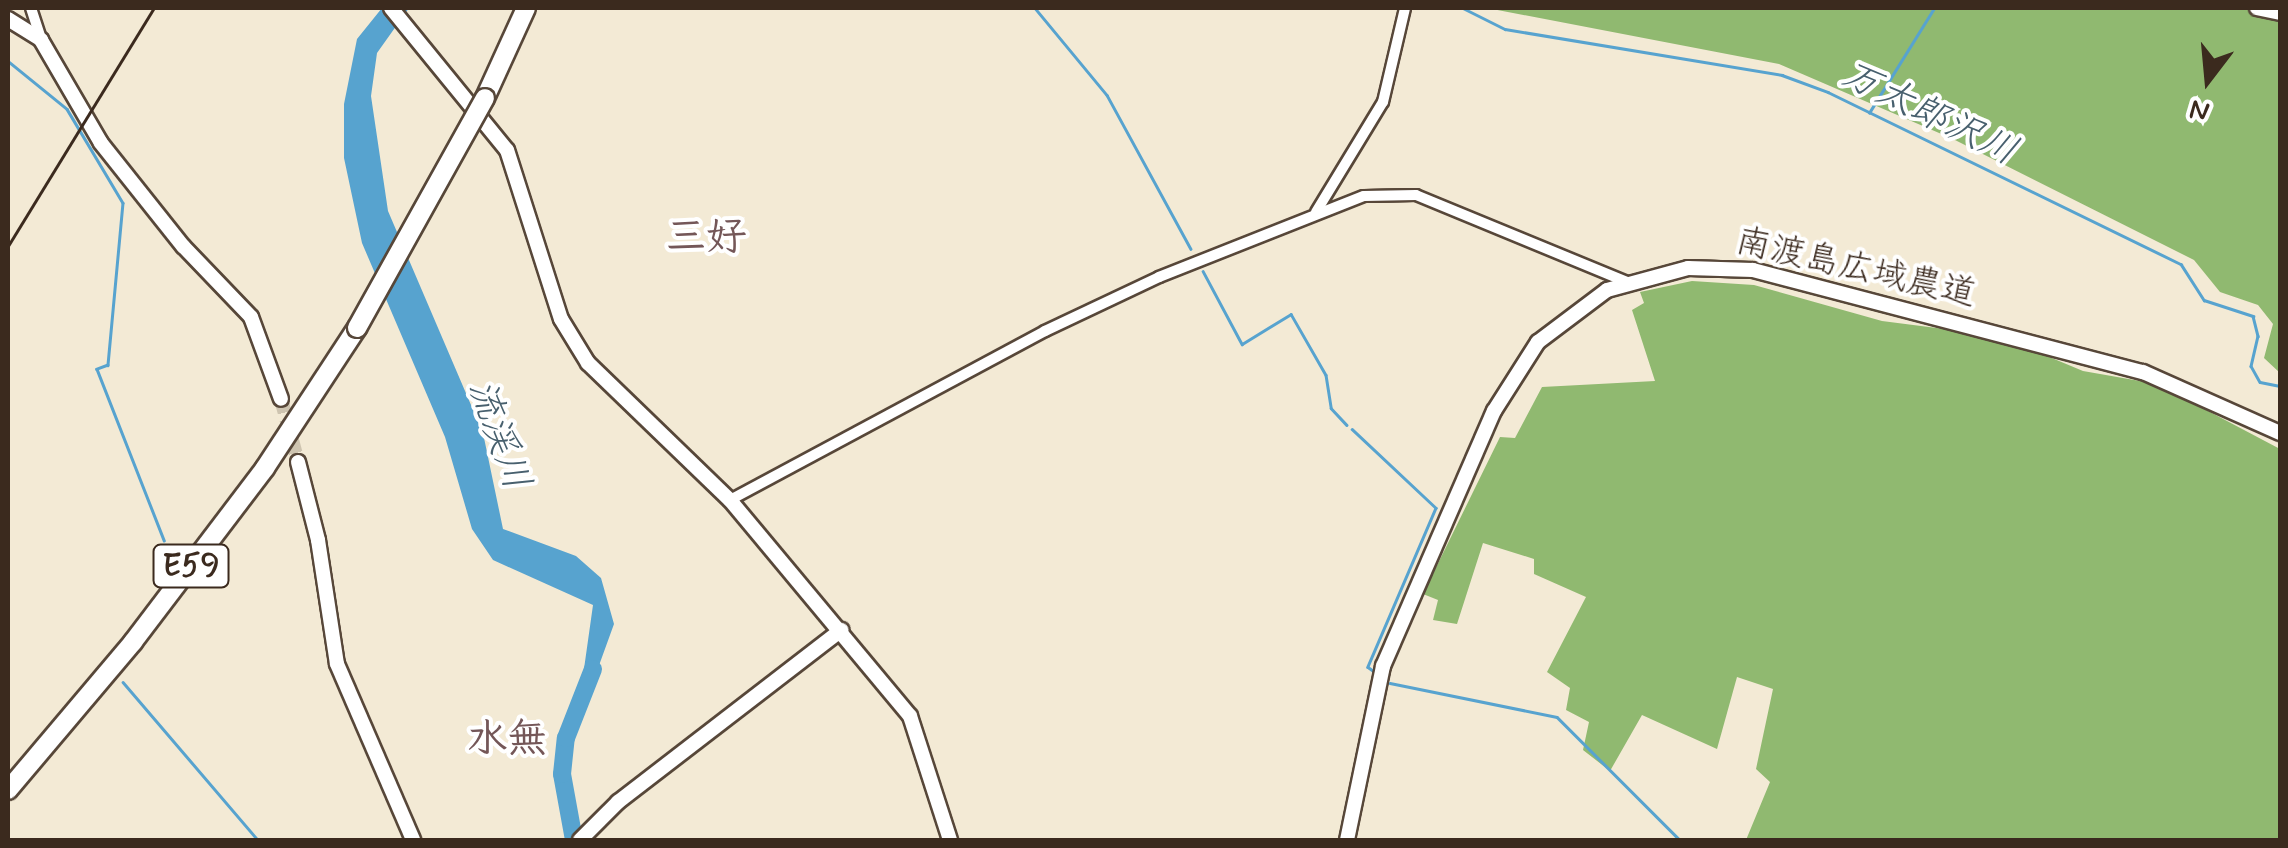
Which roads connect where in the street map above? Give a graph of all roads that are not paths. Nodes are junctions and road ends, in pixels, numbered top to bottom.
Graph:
1 (30, 8) edge
2 (392, 8) edge
3 (526, 8) edge
4 (1405, 8) edge
5 (2256, 8) edge
6 (2280, 14) edge
7 (8, 18) edge
8 (42, 40) junction
9 (1316, 212) junction
10 (1627, 282) junction
11 (281, 399) tunnel mouth
12 (2280, 433) edge
13 (298, 462) tunnel mouth
14 (730, 500) junction
15 (841, 630) junction
16 (8, 790) edge
17 (412, 840) edge
18 (580, 840) edge
19 (950, 840) edge
20 (1348, 840) edge

1 - 8 street
2 - 14 street
3 - 16 highway, E59, bridge
4 - 9 street
5 - 6 street
7 - 8 street
8 - 11 street
9 - 10 street
9 - 14 street
10 - 12 street, 南渡島広域農道
10 - 20 street, 南渡島広域農道
13 - 17 street
14 - 15 street
15 - 18 street
15 - 19 street

